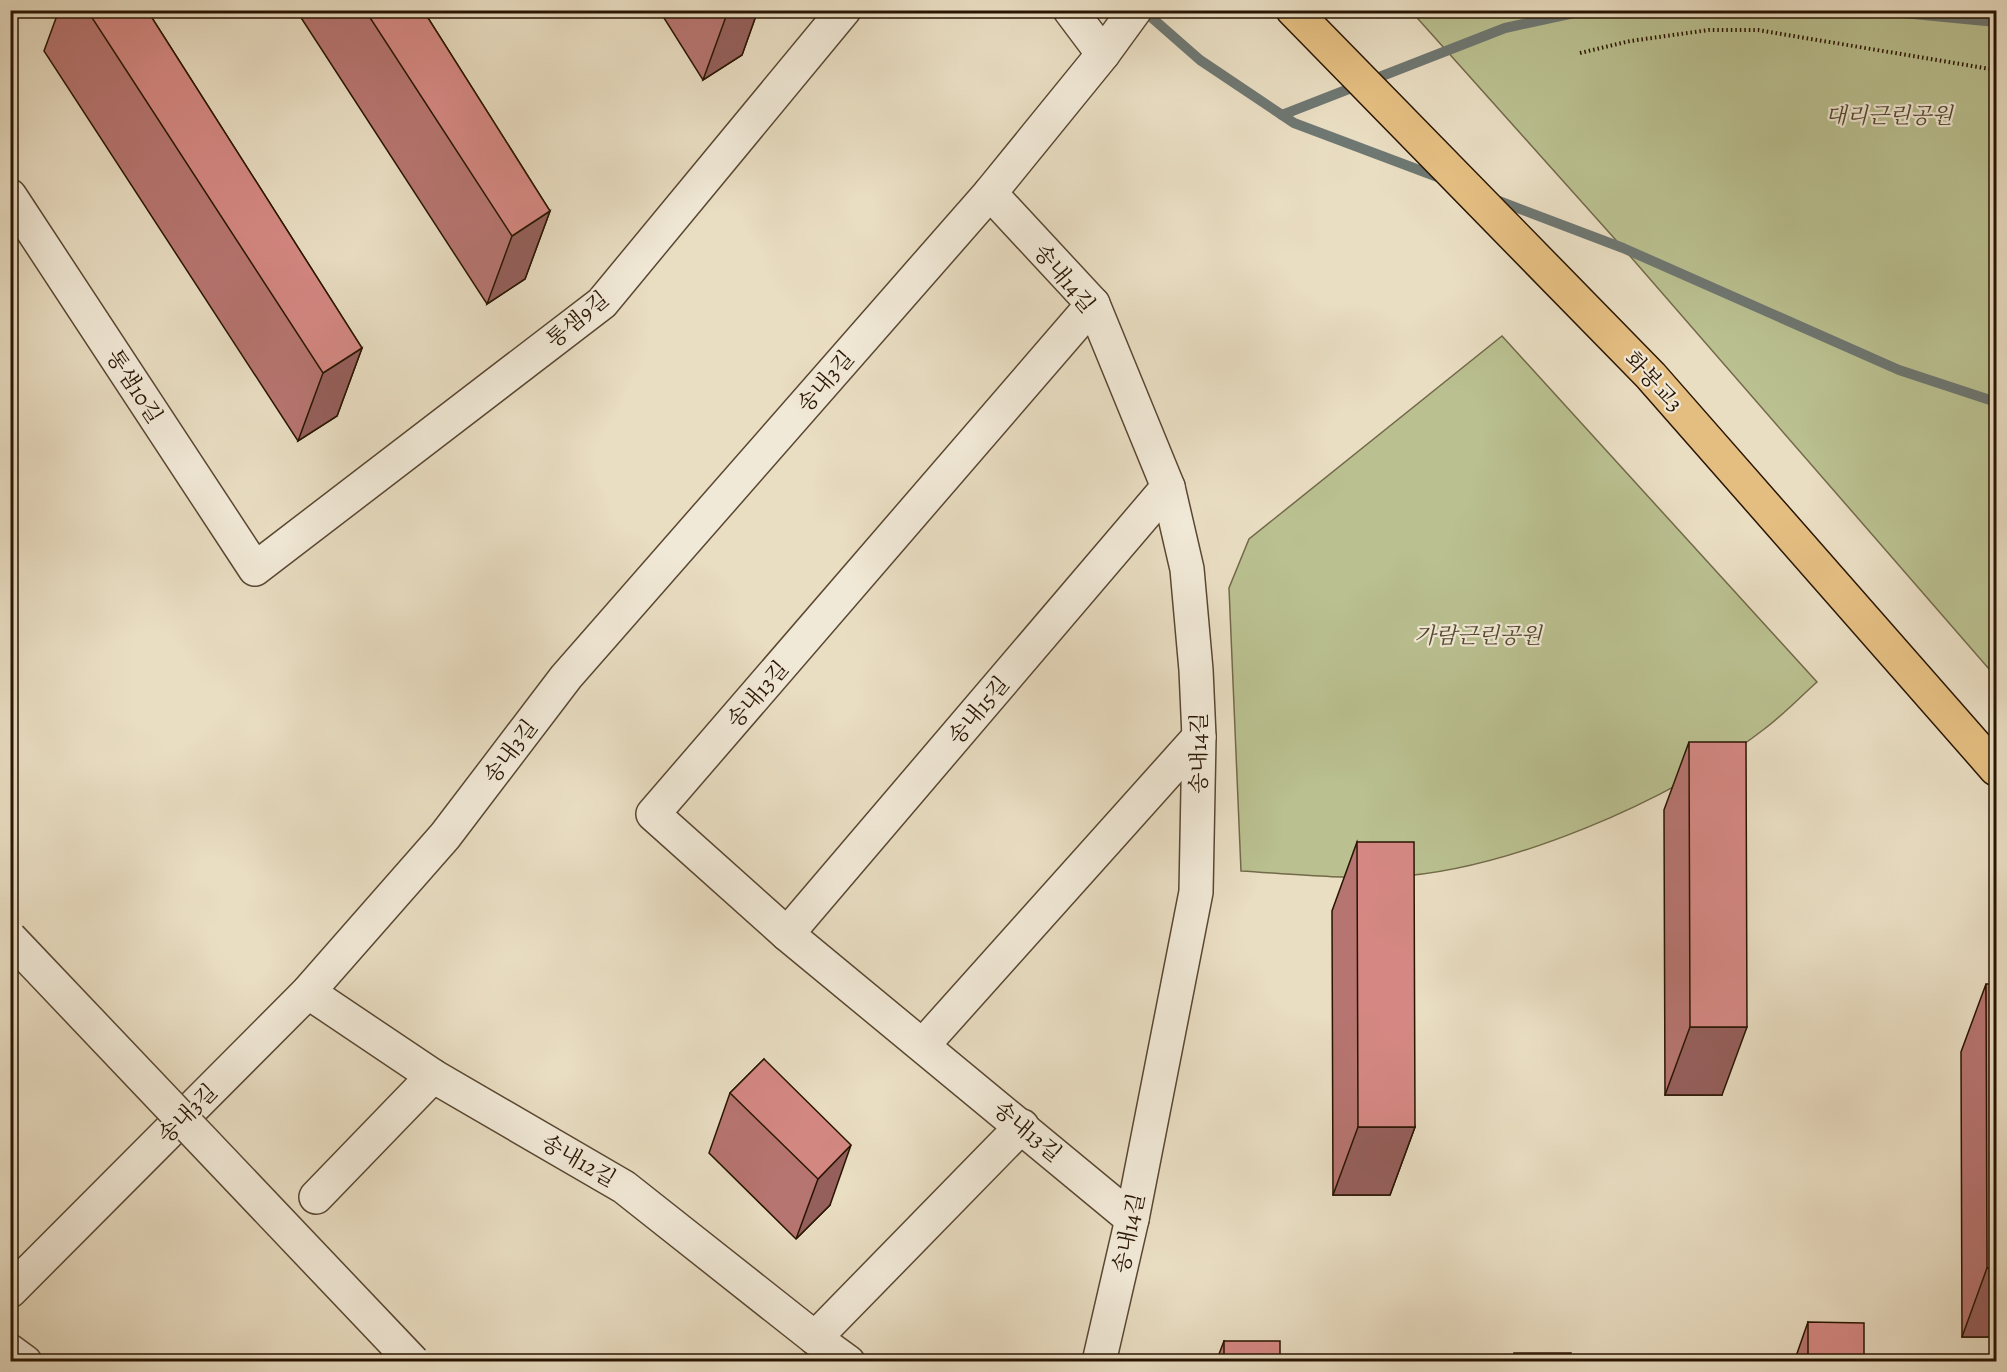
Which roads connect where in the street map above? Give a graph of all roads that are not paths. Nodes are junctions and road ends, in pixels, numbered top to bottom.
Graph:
1 (844, 10) edge
2 (1070, 10) edge
3 (1293, 10) edge
4 (1129, 18) edge
5 (1103, 54) junction
6 (990, 193) junction
7 (12, 202) edge
8 (1093, 304) junction
9 (1168, 487) junction
10 (255, 569) joint
11 (1200, 737) junction
12 (1996, 769) edge
13 (787, 934) junction
14 (10, 939) edge
15 (308, 992) junction
16 (924, 1044) junction
17 (433, 1076) junction
18 (1022, 1126) junction
19 (316, 1197) dead end
20 (1132, 1219) junction
21 (10, 1291) edge
22 (815, 1338) junction
23 (10, 1351) edge
24 (25, 1362) edge
25 (412, 1362) edge
26 (848, 1362) edge
27 (1098, 1362) edge

1 - 10 street, 통샘9길
2 - 5 street
3 - 12 main road, 화봉교3
4 - 5 street, 송내3길
5 - 6 street, 송내3길
6 - 8 street, 송내14길
6 - 15 street, 송내3길
7 - 10 street, 통샘10길
8 - 9 street, 송내14길
8 - 13 street, 송내13길
9 - 11 street, 송내14길
9 - 13 street, 송내15길
11 - 16 street
11 - 20 street, 송내14길
13 - 16 street, 송내13길
14 - 25 street, bridge
15 - 17 street, 송내12길
15 - 21 street, 송내3길
16 - 18 street, 송내13길
17 - 19 street
17 - 22 street, 송내12길
18 - 20 street, 송내13길
18 - 22 street
20 - 27 street, 송내14길
22 - 26 street, 송내12길
23 - 24 street

